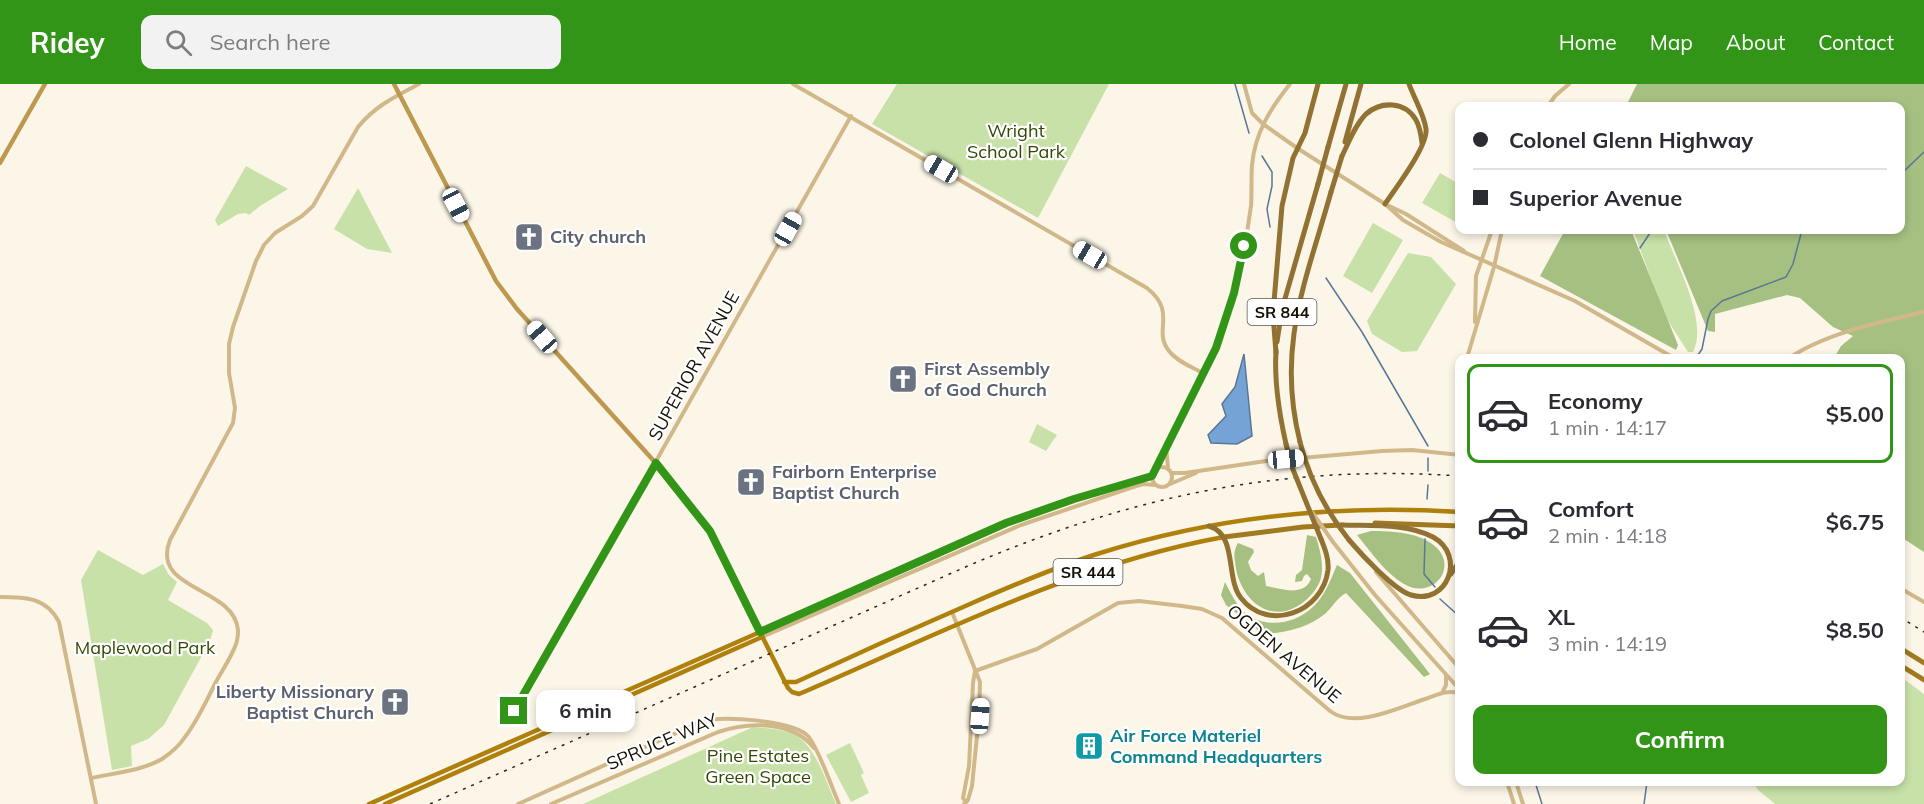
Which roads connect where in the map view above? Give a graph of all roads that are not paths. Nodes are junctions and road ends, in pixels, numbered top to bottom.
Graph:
1 (45, 84) edge
2 (394, 84) edge
3 (419, 84) edge
4 (792, 84) edge
5 (1244, 84) edge
6 (1290, 84) edge
7 (1318, 84) edge
8 (1346, 84) edge
9 (1361, 84) edge
10 (1409, 84) edge
11 (1569, 84) edge
12 (399, 94) junction
13 (1551, 102) edge
14 (851, 116) junction
15 (1263, 124) junction
16 (1422, 144) junction
17 (1297, 148) junction
18 (1342, 156) junction
19 (0, 163) edge
20 (1385, 204) junction
21 (1490, 234) edge
22 (1501, 234) edge
23 (1480, 261) junction
24 (1494, 267) junction
25 (1924, 312) edge
26 (1473, 335) junction
27 (1276, 353) junction
28 (1468, 354) edge
29 (1667, 354) edge
30 (1795, 354) edge
31 (1204, 374) junction
32 (1166, 445) junction
33 (1455, 454) edge
34 (656, 463) junction
35 (1170, 471) junction
36 (1202, 471) junction
37 (1153, 473) junction
38 (1170, 484) junction
39 (1155, 485) junction
40 (1309, 506) junction
41 (1455, 512) edge
42 (1342, 525) junction
43 (1209, 526) junction
44 (1455, 526) edge
45 (1224, 537) junction
46 (1369, 564) junction
47 (1455, 568) edge
48 (1447, 580) junction
49 (1905, 591) edge
50 (0, 597) edge
51 (1924, 602) edge
52 (952, 612) junction
53 (958, 624) junction
54 (761, 635) junction
55 (1905, 651) edge
56 (1455, 663) edge
57 (1924, 663) edge
58 (1905, 668) edge
59 (975, 671) junction
60 (1446, 675) junction
61 (1924, 680) edge
62 (784, 682) junction
63 (1455, 686) edge
64 (1443, 692) junction
65 (1455, 692) edge
66 (508, 723) dead end
67 (816, 750) junction
68 (91, 778) junction
69 (1508, 786) edge
70 (1517, 786) edge
71 (965, 802) edge
72 (96, 804) edge
73 (369, 804) edge
74 (385, 804) edge
75 (518, 804) edge
76 (551, 804) edge
77 (839, 804) edge
78 (1514, 804) edge
79 (1523, 804) edge

1 - 19 main road
2 - 12 main road
3 - 12 street
4 - 14 street
5 - 15 street
6 - 15 street
7 - 17 highway
8 - 27 highway, SR 844, bridge
9 - 18 highway, SR 844
10 - 16 highway
11 - 13 street
12 - 34 main road
12 - 68 street
14 - 31 street
14 - 34 street, SUPERIOR AVENUE
15 - 17 street
15 - 31 street
16 - 18 highway
16 - 20 highway
17 - 20 street
17 - 27 highway
18 - 46 highway, SR 844, bridge
20 - 23 street
21 - 23 street
22 - 24 street
23 - 24 street
23 - 26 street
24 - 26 street
24 - 29 street
25 - 30 street
26 - 28 street
27 - 40 highway, SR 844, bridge
31 - 32 street
32 - 35 street
32 - 37 street
33 - 36 street
34 - 54 main road
34 - 66 street, SUPERIOR AVENUE
35 - 36 street
35 - 37 street
35 - 38 street
36 - 38 street
37 - 39 street
37 - 54 street
38 - 39 street
39 - 54 street
40 - 45 highway, bridge
40 - 60 street, SR 844, bridge
41 - 43 main road, SR 444
42 - 44 highway, SR 444
42 - 45 highway, SR 444
42 - 48 highway
43 - 45 highway
43 - 52 main road, SR 444
45 - 53 main road, SR 444
46 - 48 highway
46 - 56 street, SR 844
47 - 48 highway
49 - 51 street
50 - 68 street
52 - 53 street
52 - 62 main road, SR 444
53 - 59 street
53 - 62 main road, SR 444
54 - 62 main road
54 - 73 main road
54 - 74 main road
55 - 57 highway
58 - 61 highway
59 - 64 street, OGDEN AVENUE
59 - 71 street
59 - 71 street
60 - 63 street, SR 844
60 - 64 street
64 - 65 street
67 - 75 street, SPRUCE WAY
67 - 76 street, SPRUCE WAY
67 - 77 street, SPRUCE WAY
68 - 72 street
69 - 78 street
70 - 79 street

